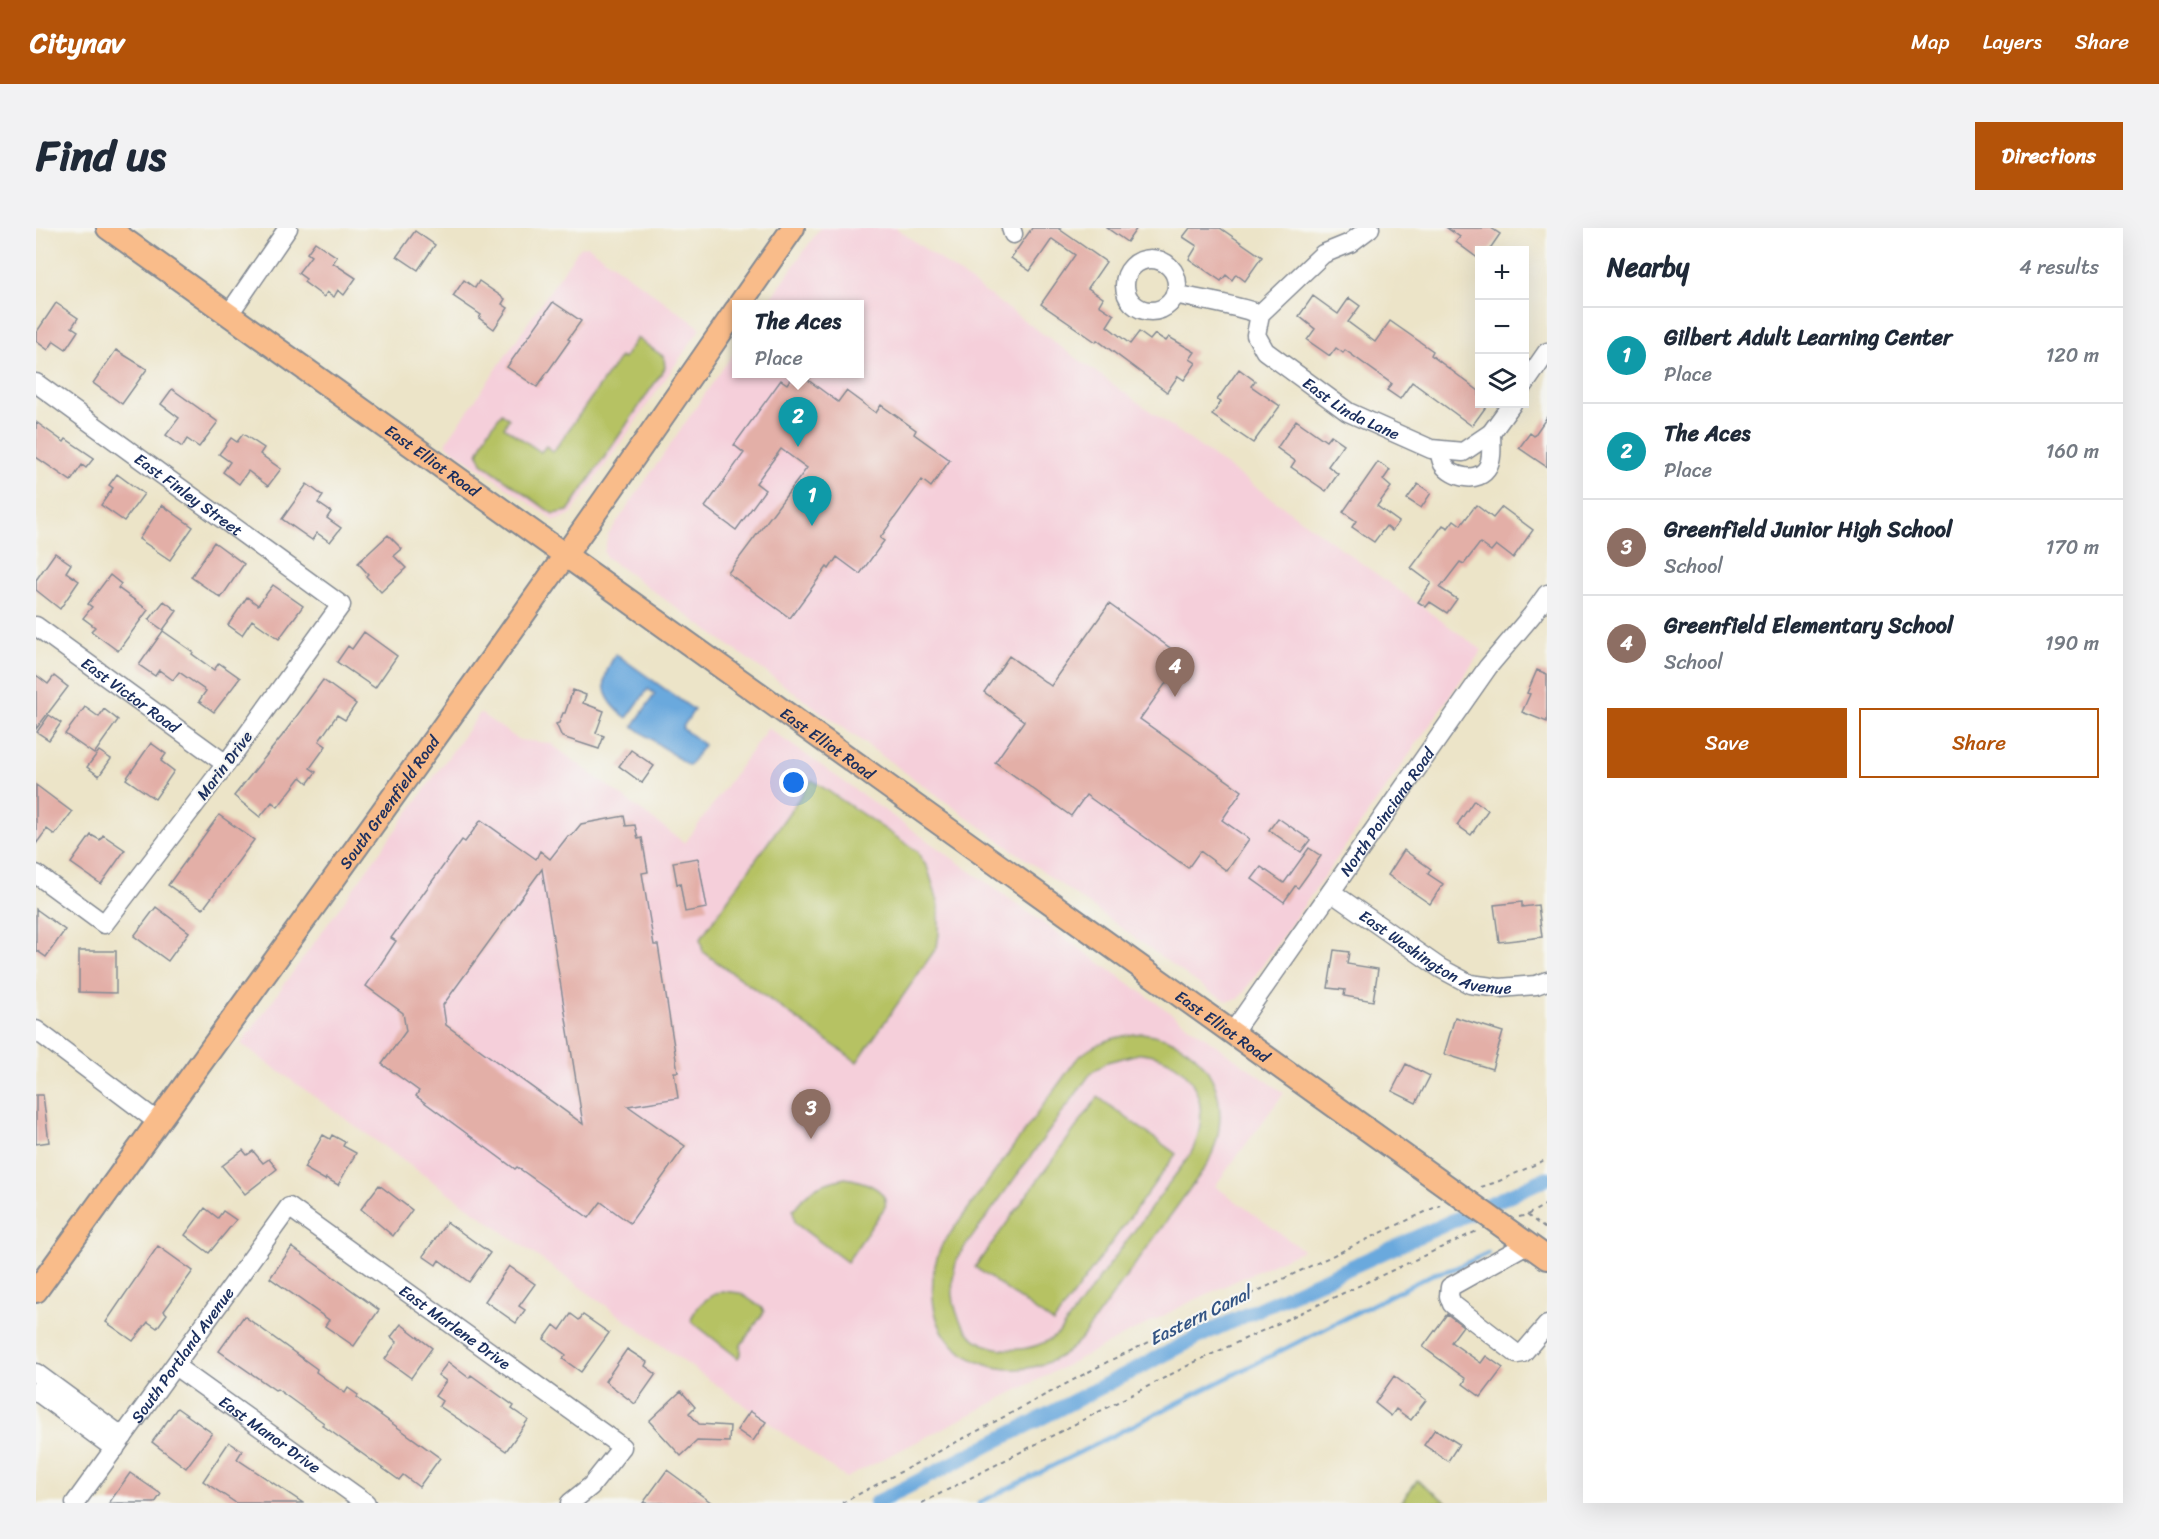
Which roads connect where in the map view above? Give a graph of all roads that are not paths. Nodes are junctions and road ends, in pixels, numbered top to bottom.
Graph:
1 (108, 228) edge
2 (288, 228) edge
3 (793, 228) edge
4 (1370, 228) edge
5 (1175, 294) dead end
6 (743, 300) edge
7 (229, 314) junction
8 (1260, 314) junction
9 (732, 316) edge
10 (1547, 352) edge
11 (1529, 378) edge
12 (36, 383) edge
13 (1509, 408) edge
14 (1491, 433) junction
15 (1439, 450) junction
16 (566, 556) junction
17 (1547, 594) edge
18 (341, 604) joint
19 (36, 626) edge
20 (226, 764) junction
21 (36, 874) edge
22 (1330, 892) junction
23 (1547, 981) edge
24 (36, 1030) edge
25 (1232, 1033) junction
26 (158, 1122) junction
27 (289, 1206) joint
28 (1527, 1244) junction
29 (1547, 1258) edge
30 (36, 1291) edge
31 (1547, 1325) edge
32 (175, 1366) junction
33 (36, 1374) edge
34 (36, 1391) edge
35 (78, 1414) junction
36 (119, 1443) junction
37 (75, 1503) edge
38 (366, 1503) edge
39 (570, 1503) edge

1 - 7 main road, East Elliot Road
2 - 7 street
3 - 6 main road
4 - 8 street
5 - 8 street
7 - 16 main road, East Elliot Road
8 - 15 street, East Linda Lane
9 - 16 main road, South Greenfield Road
10 - 11 street
12 - 18 street, East Finley Street
13 - 14 street
14 - 15 street, East Linda Lane
14 - 15 street
16 - 25 main road, East Elliot Road
16 - 26 main road, South Greenfield Road
17 - 22 street, North Poinciana Road
18 - 20 street, Marin Drive
19 - 20 street, East Victor Road
20 - 21 street, Marin Drive
22 - 23 street, East Washington Avenue
22 - 25 street, North Poinciana Road
24 - 26 street
25 - 28 main road, East Elliot Road
26 - 30 main road, South Greenfield Road
27 - 32 street, South Portland Avenue
27 - 39 street, East Marlene Drive
28 - 29 main road, East Elliot Road
28 - 31 street
32 - 36 street, South Portland Avenue
32 - 38 street, East Manor Drive
33 - 35 street
34 - 35 street
35 - 36 street
36 - 37 street, South Portland Avenue

